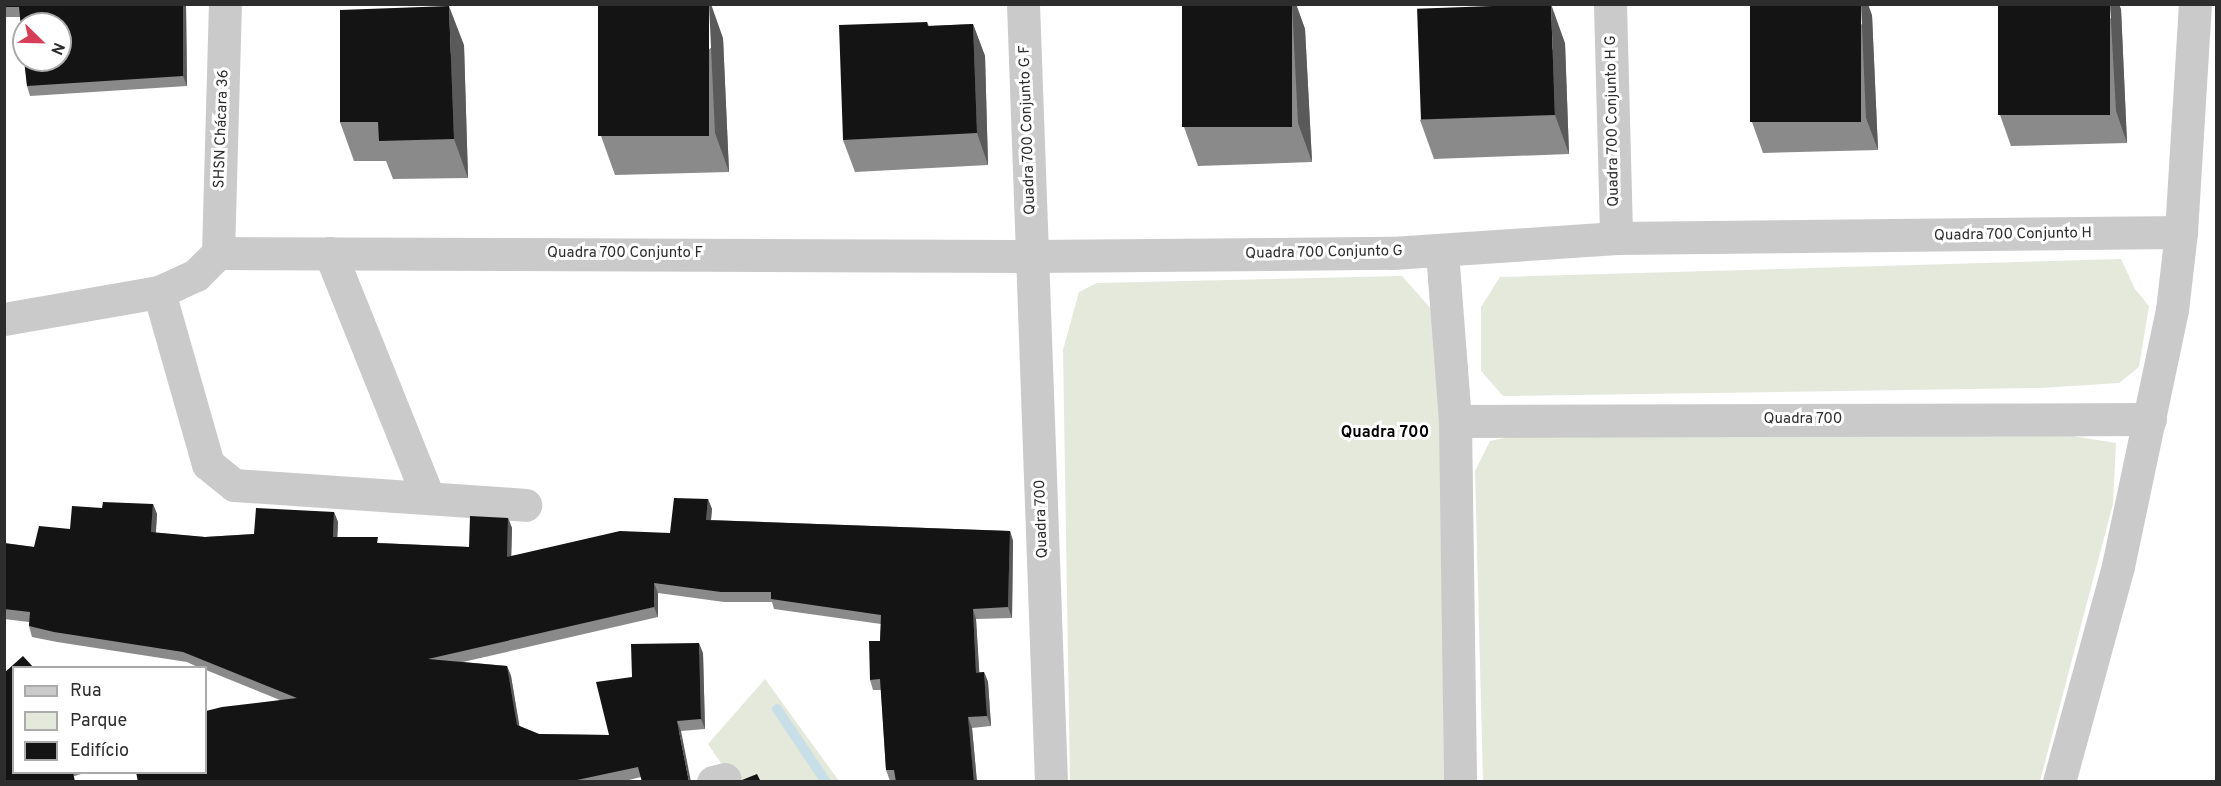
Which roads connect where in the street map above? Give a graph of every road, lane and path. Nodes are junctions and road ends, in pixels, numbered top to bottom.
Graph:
1 (225, 4) edge
2 (1023, 4) edge
3 (1610, 4) edge
4 (2194, 4) edge
5 (2181, 232) junction
6 (1616, 238) junction
7 (1442, 252) junction
8 (218, 253) junction
9 (330, 253) junction
10 (1032, 256) junction
11 (159, 292) junction
12 (4, 319) edge
13 (2150, 419) junction
14 (1455, 421) junction
15 (428, 497) junction
16 (525, 505) dead end
17 (1051, 782) edge
18 (1460, 782) edge
19 (2059, 782) edge

1 - 8 street, SHSN Chácara 36
2 - 10 street, Quadra 700 Conjunto G F
3 - 6 street, Quadra 700 Conjunto H G
4 - 5 street
5 - 6 street, Quadra 700 Conjunto H
5 - 13 street
6 - 7 street, Quadra 700 Conjunto G
7 - 10 street, Quadra 700 Conjunto G
7 - 14 street
8 - 9 street, Quadra 700 Conjunto F
8 - 11 street
9 - 10 street, Quadra 700 Conjunto F
9 - 15 street
10 - 17 street, Quadra 700
11 - 12 street
11 - 15 street
13 - 14 street, Quadra 700
13 - 19 street
14 - 18 street
15 - 16 street

